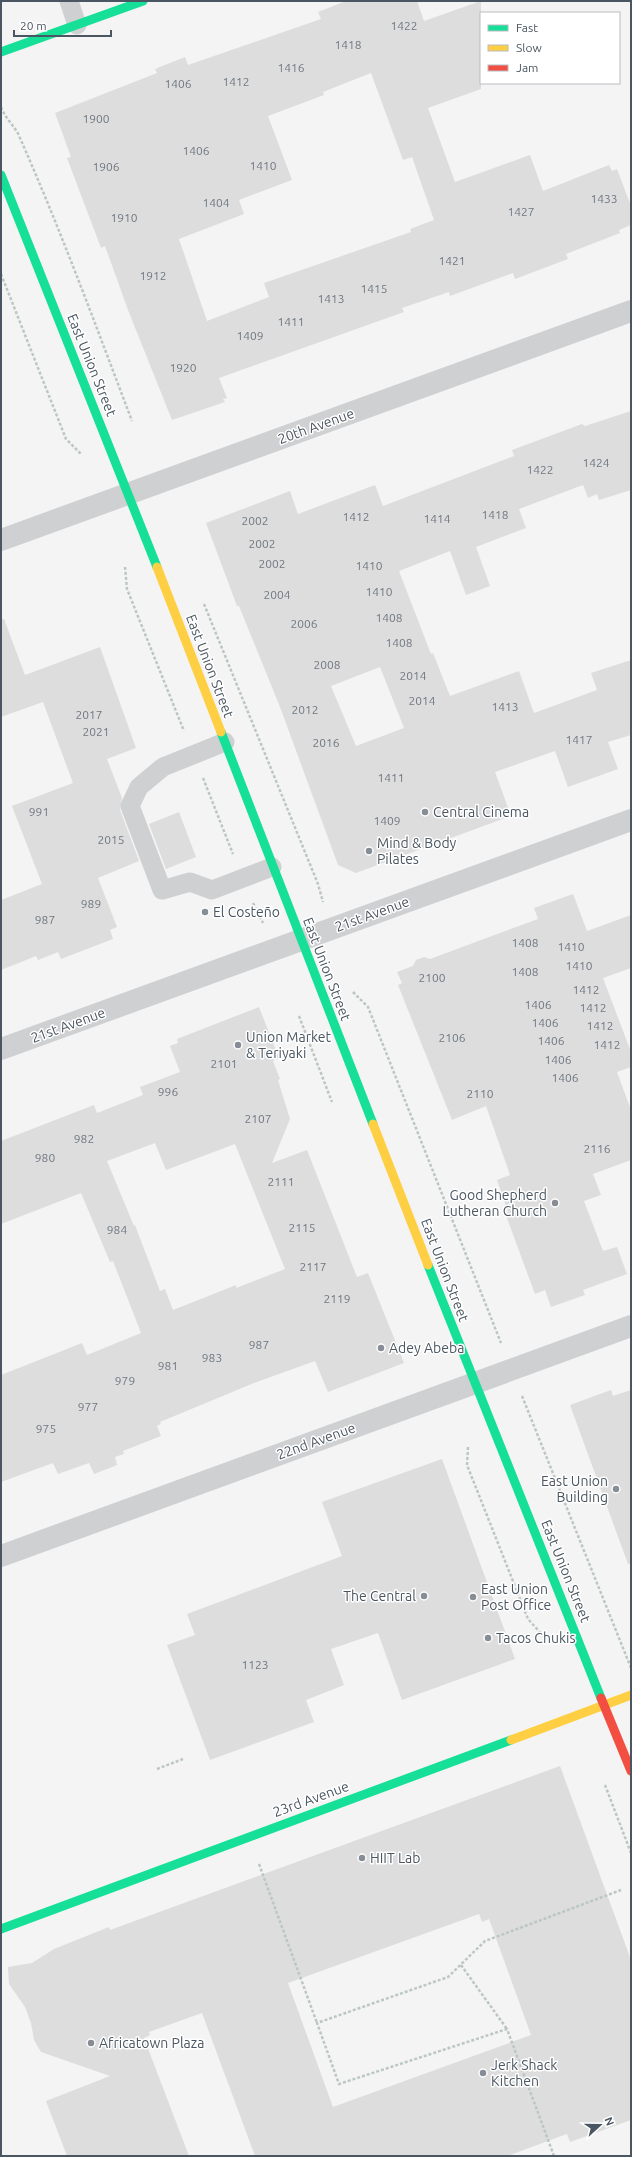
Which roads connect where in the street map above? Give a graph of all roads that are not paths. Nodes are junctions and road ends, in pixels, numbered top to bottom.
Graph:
1 (69, 1) edge
2 (143, 1) edge
3 (77, 25) junction
4 (1, 52) edge
5 (1, 175) edge
6 (631, 312) edge
7 (128, 493) junction
8 (1, 540) edge
9 (224, 742) junction
10 (631, 820) edge
11 (272, 867) junction
12 (300, 940) junction
13 (1, 1049) edge
14 (631, 1326) edge
15 (474, 1384) junction
16 (1, 1556) edge
17 (631, 1695) edge
18 (604, 1705) junction
19 (631, 1771) edge
20 (1, 1929) edge

1 - 3 lane
2 - 3 main road
3 - 4 main road
5 - 7 main road, East Union Street
6 - 7 street, 20th Avenue
7 - 8 street, 20th Avenue
7 - 9 main road, East Union Street
9 - 11 main road, East Union Street
9 - 11 lane
10 - 12 street, 21st Avenue
11 - 12 main road, East Union Street
12 - 13 street, 21st Avenue
12 - 15 main road, East Union Street
14 - 15 street, 22nd Avenue
15 - 16 street, 22nd Avenue
15 - 18 main road, East Union Street
17 - 18 main road, 23rd Avenue
18 - 19 main road, East Union Street
18 - 20 main road, 23rd Avenue

